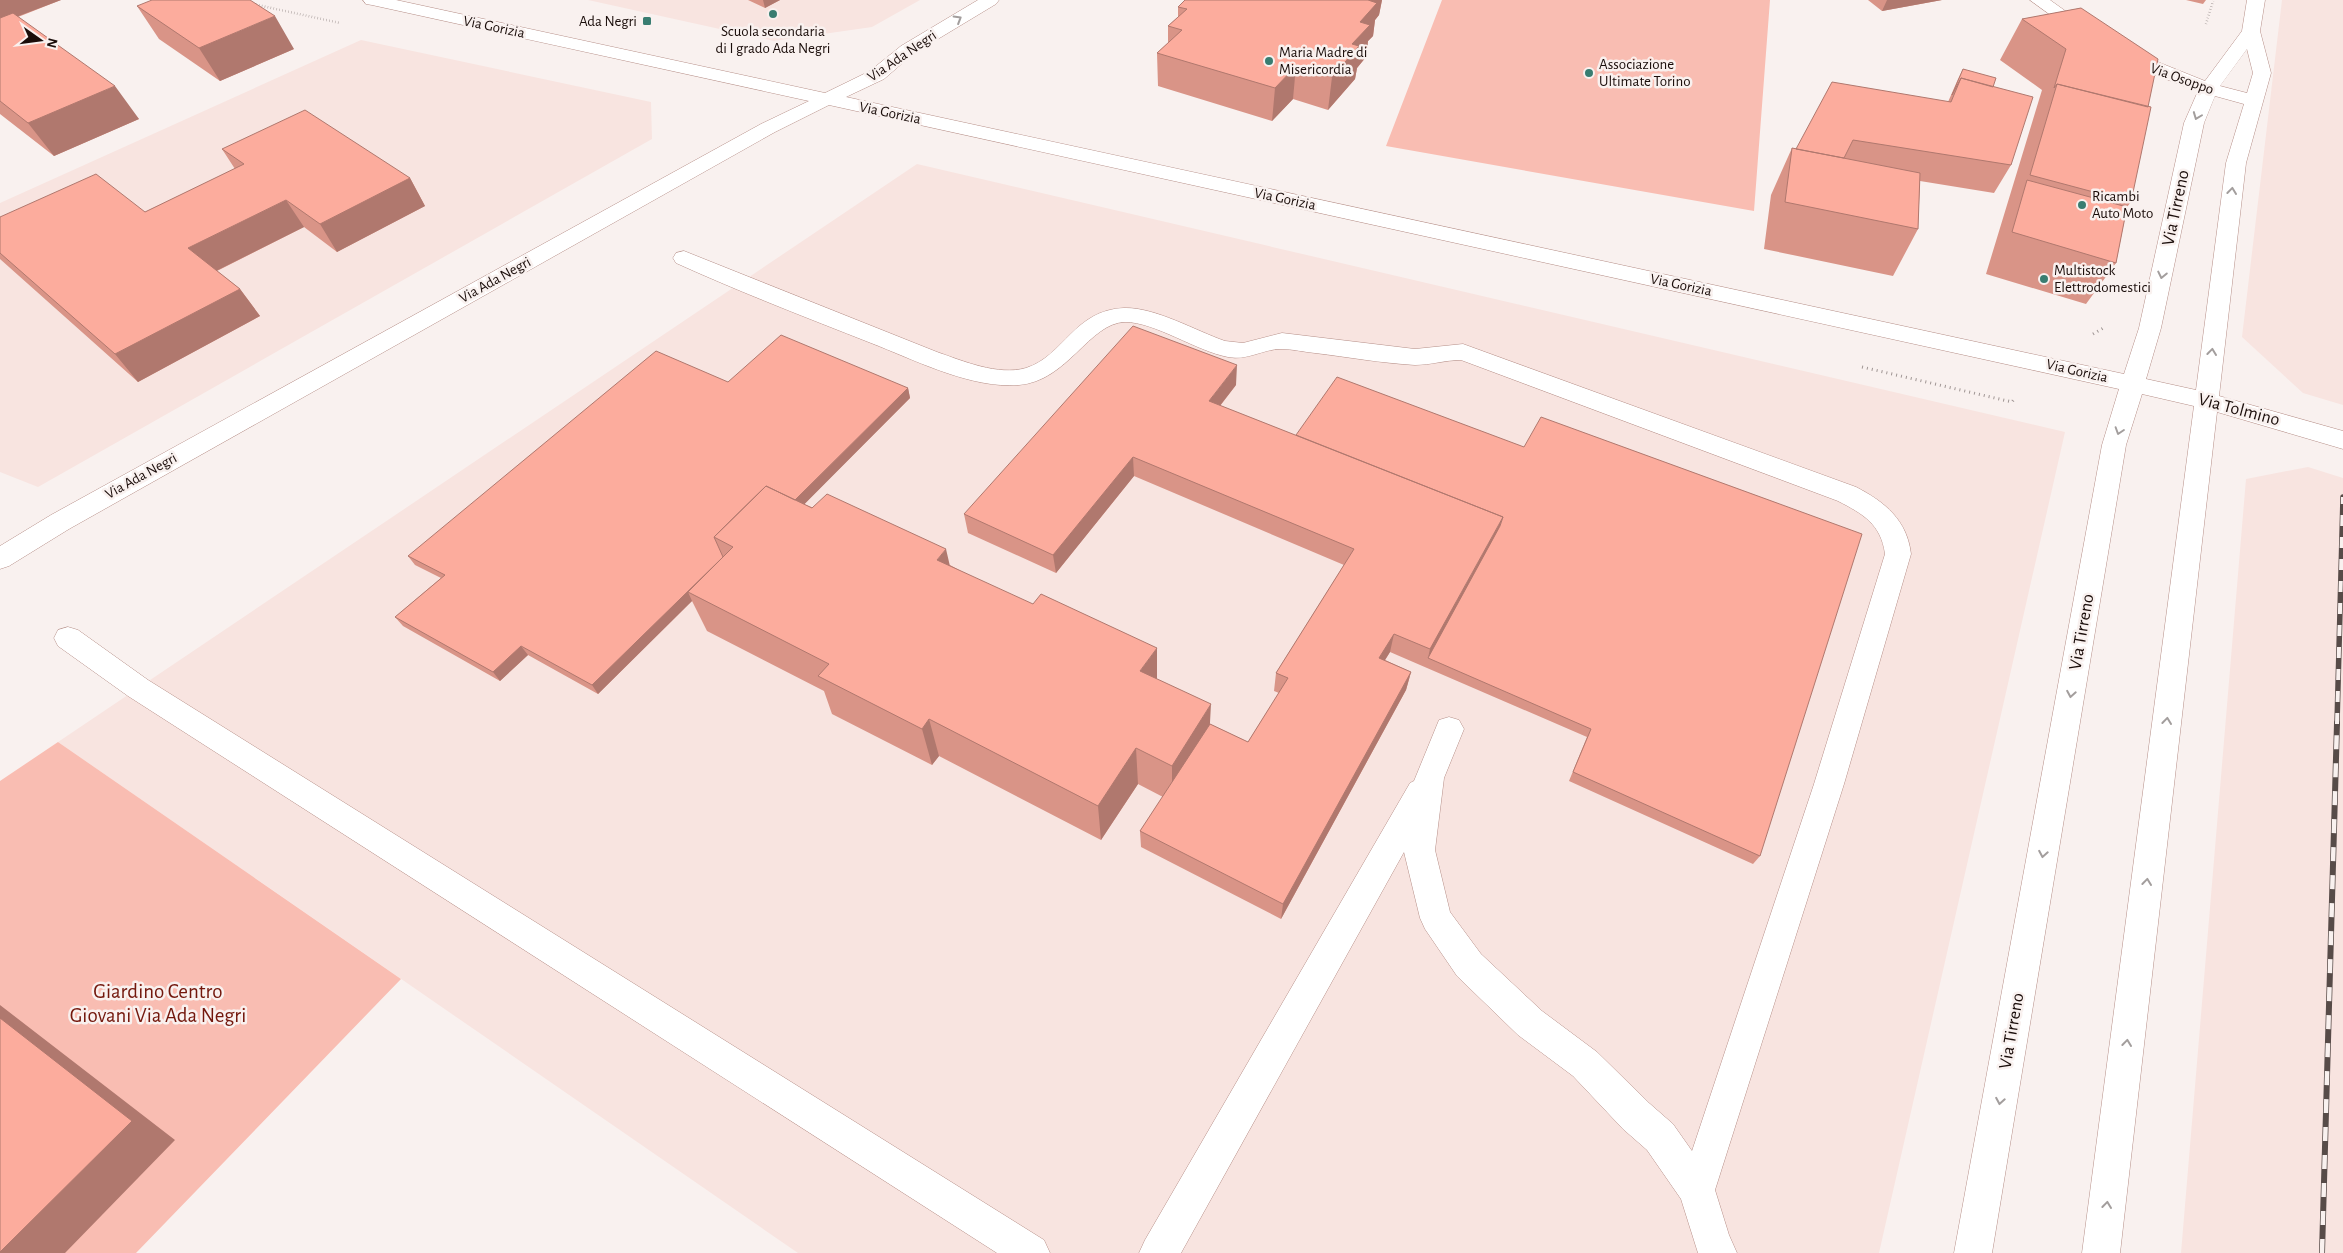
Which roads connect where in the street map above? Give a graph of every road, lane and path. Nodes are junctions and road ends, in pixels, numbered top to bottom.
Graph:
1 (372, 0) edge
2 (990, 0) edge
3 (2039, 0) edge
4 (2213, 0) edge
5 (2256, 0) edge
6 (461, 4) dead end
7 (437, 14) junction
8 (2205, 28) dead end
9 (2251, 32) junction
10 (2208, 89) junction
11 (827, 99) junction
12 (2254, 101) junction
13 (684, 258) dead end
14 (2112, 323) dead end
15 (2039, 363) junction
16 (2134, 385) junction
17 (2206, 400) junction
18 (2343, 440) edge
19 (1, 557) edge
20 (68, 638) dead end
21 (1449, 729) dead end
22 (1429, 778) junction
23 (1697, 1190) junction
24 (1031, 1253) edge
25 (1158, 1253) edge
26 (1718, 1253) edge
27 (1973, 1253) edge
28 (2101, 1253) edge

1 - 7 street, Via Gorizia
11 -> 2 street, Via Ada Negri
3 - 10 street, Via Osoppo
4 - 8 path
5 - 9 street, Via Tirreno
6 - 7 street, Via Gorizia
7 - 11 street, Via Gorizia
9 - 10 street, Via Tirreno
9 - 12 street, Via Tirreno
10 - 12 street, Via Osoppo
10 -> 16 street, Via Tirreno
11 - 15 street, Via Gorizia
11 - 19 street, Via Ada Negri
17 -> 12 street, Via Tirreno
13 - 23 street
14 - 15 path
15 - 16 street, Via Gorizia
16 - 17 street, Via Tolmino
16 -> 27 street, Via Tirreno
17 - 18 street, Via Tolmino
28 -> 17 street, Via Tirreno
20 - 24 street
21 - 22 street
22 - 23 street
22 - 25 street
23 - 26 street

